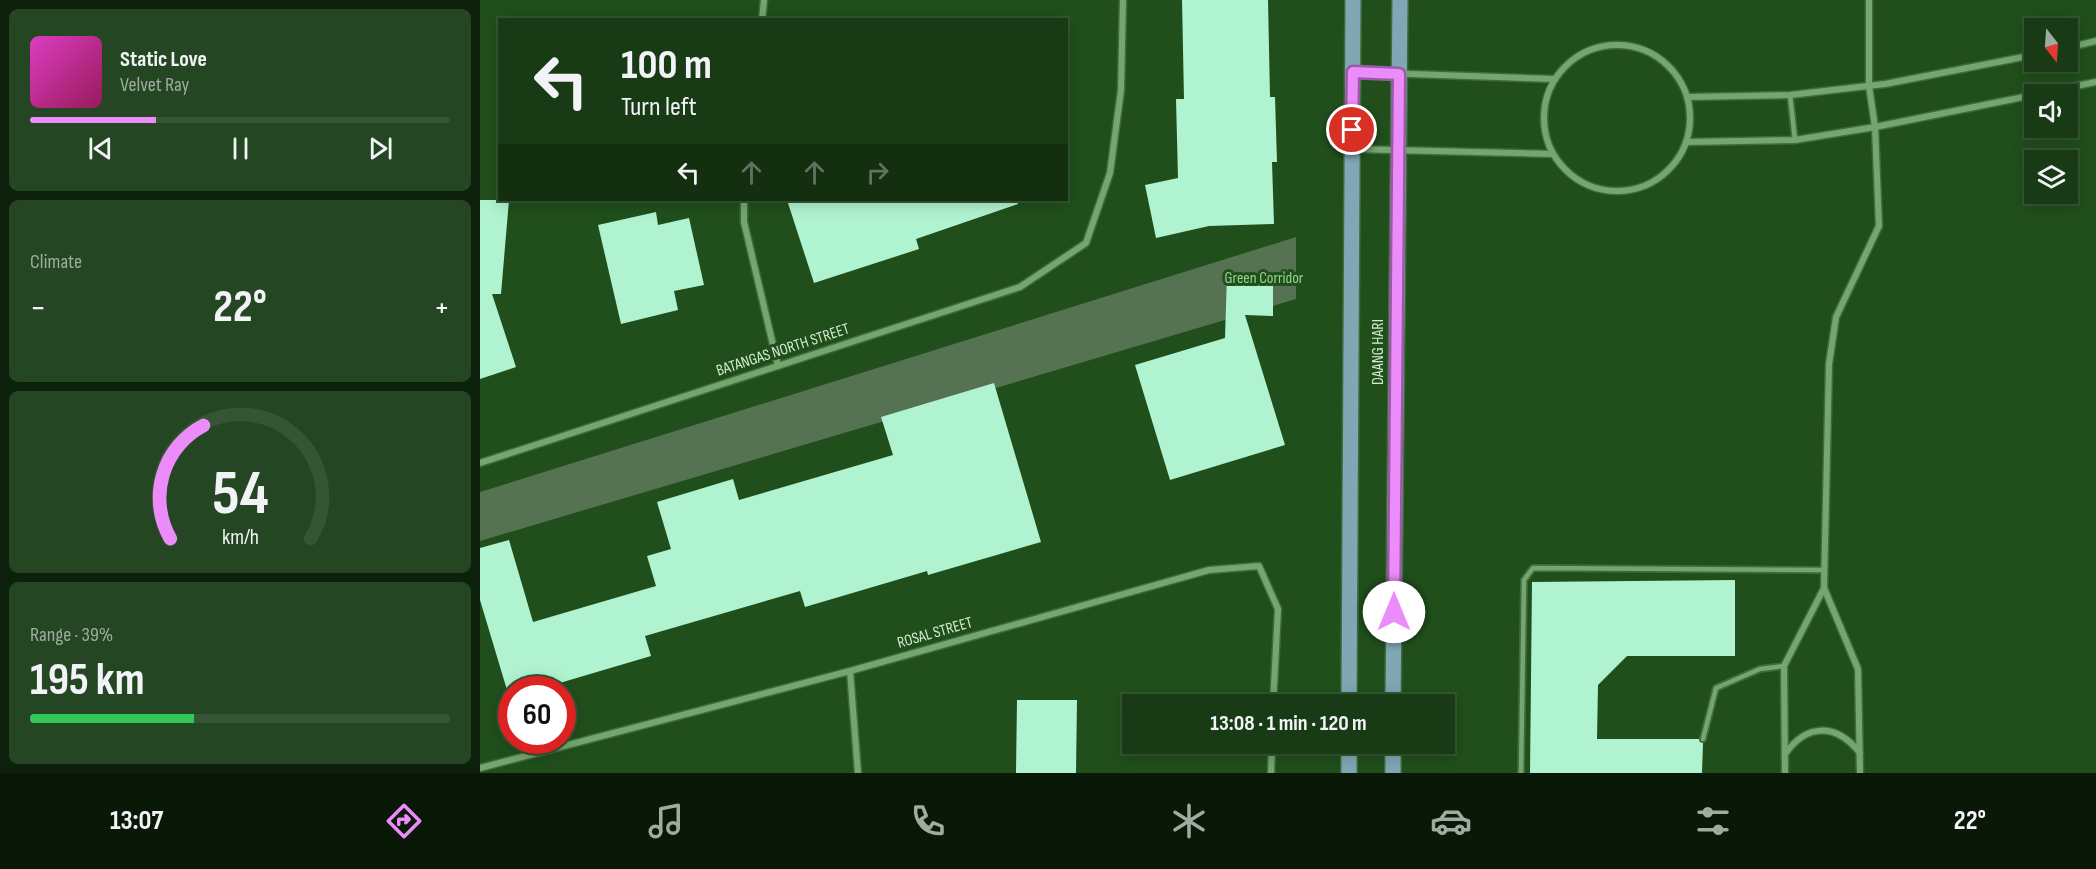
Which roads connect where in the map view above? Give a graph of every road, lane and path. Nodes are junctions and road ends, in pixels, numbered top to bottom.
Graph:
1 (764, 0) edge
2 (1124, 0) edge
3 (1353, 0) edge
4 (1400, 0) edge
5 (1869, 0) edge
6 (762, 18) edge
7 (2096, 41) edge
8 (2078, 45) edge
9 (2024, 56) edge
10 (1353, 72) junction
11 (1399, 74) junction
12 (1555, 79) junction
13 (2096, 82) edge
14 (1869, 86) junction
15 (2078, 86) edge
16 (1790, 95) junction
17 (1688, 97) junction
18 (2024, 97) edge
19 (1875, 127) junction
20 (1795, 140) junction
21 (1687, 142) junction
22 (1352, 149) junction
23 (1398, 151) junction
24 (1552, 154) junction
25 (744, 201) edge
26 (778, 366) junction
27 (480, 463) edge
28 (1824, 570) junction
29 (1824, 588) junction
30 (1784, 666) junction
31 (850, 671) junction
32 (1274, 694) edge
33 (1349, 694) edge
34 (1393, 694) edge
35 (1703, 739) dead end
36 (1860, 753) junction
37 (1271, 754) edge
38 (1349, 754) edge
39 (1393, 754) edge
40 (1785, 754) junction
41 (480, 768) edge
42 (858, 773) edge
43 (1270, 773) edge
44 (1349, 773) edge
45 (1393, 773) edge
46 (1521, 773) edge
47 (1785, 773) edge
48 (1860, 773) edge

1 - 6 street
2 - 26 street, BATANGAS NORTH STREET
3 - 10 main road, DAANG HARI
4 - 11 main road, DAANG HARI
5 - 14 street
7 - 8 street
9 - 14 street
10 - 11 street
10 - 22 main road, DAANG HARI
11 - 12 street
11 - 23 main road, DAANG HARI
12 - 17 street
12 - 24 street
13 - 15 street
14 - 16 street
14 - 19 street
16 - 17 street
16 - 20 lane
17 - 21 street
18 - 19 street
19 - 20 street
19 - 28 street
20 - 21 street
21 - 24 street
22 - 23 street
22 - 33 main road, DAANG HARI
23 - 24 street
23 - 34 main road, DAANG HARI
25 - 26 street
26 - 27 street, BATANGAS NORTH STREET
28 - 29 street
28 - 46 lane
29 - 30 street
29 - 36 street
30 - 35 lane
30 - 40 street
31 - 32 street, ROSAL STREET
31 - 41 street, ROSAL STREET
31 - 42 street
36 - 40 street
36 - 48 street
37 - 43 street
38 - 44 main road
39 - 45 main road
40 - 47 street

